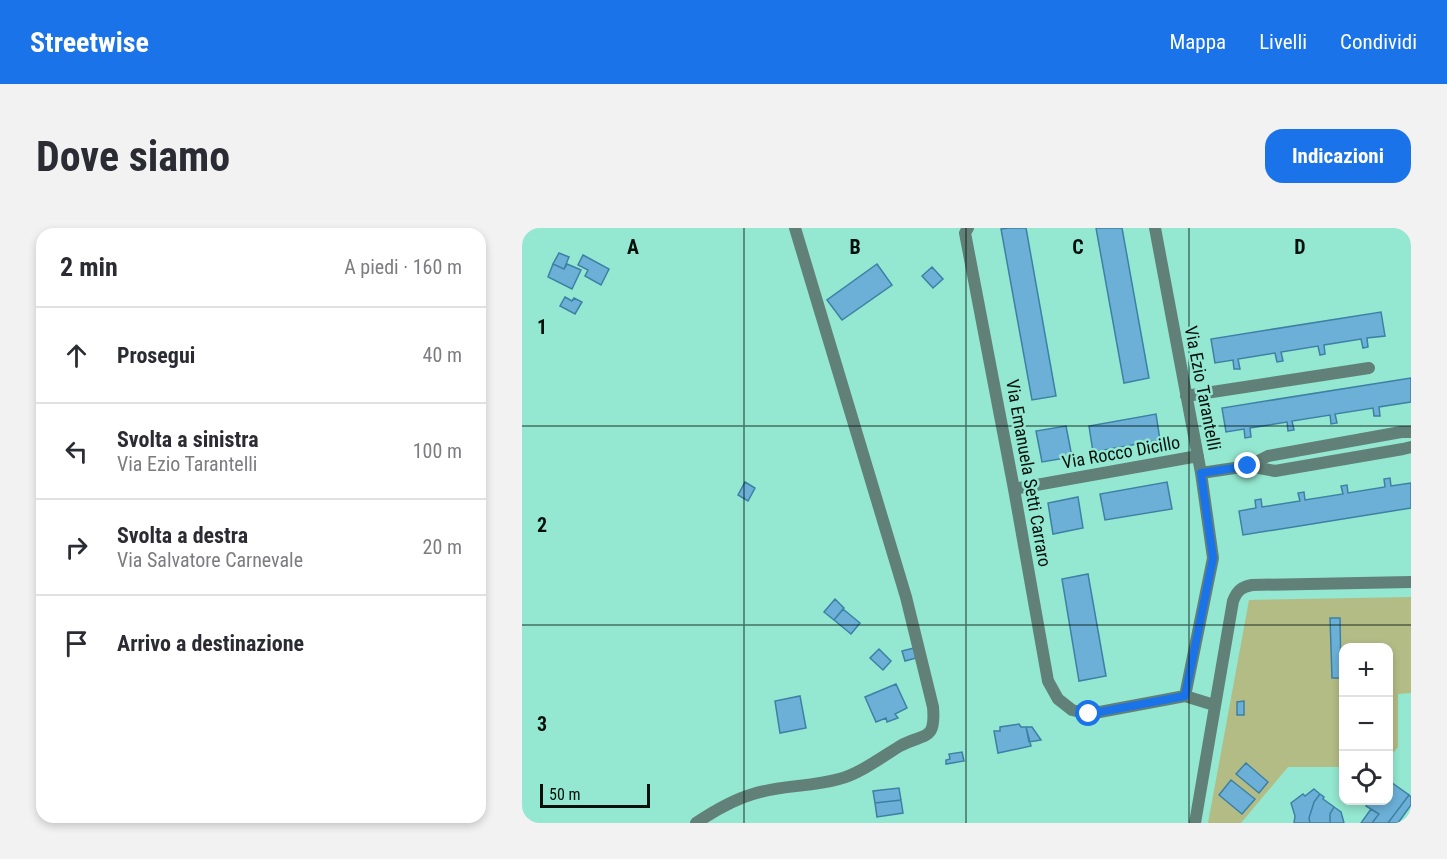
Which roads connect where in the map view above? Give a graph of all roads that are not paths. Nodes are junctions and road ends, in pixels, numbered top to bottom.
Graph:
1 (795, 228) edge
2 (1155, 228) edge
3 (966, 230) edge
4 (1369, 368) dead end
5 (1186, 396) junction
6 (1411, 432) edge
7 (1411, 447) edge
8 (1198, 456) junction
9 (1248, 466) junction
10 (1201, 473) junction
11 (1014, 489) junction
12 (1411, 582) edge
13 (1185, 696) junction
14 (1214, 705) junction
15 (696, 823) edge
16 (1195, 823) edge

1 - 15 street
2 - 5 street, Via Ezio Tarantelli
3 - 11 street, Via Emanuela Setti Carraro
4 - 5 street
5 - 8 street, Via Ezio Tarantelli
6 - 9 street
7 - 9 street
8 - 10 street, Via Ezio Tarantelli
8 - 11 street, Via Rocco Dicillo
9 - 10 street
10 - 13 street, Via Ezio Tarantelli
11 - 13 street, Via Emanuela Setti Carraro
12 - 14 street
13 - 14 street
14 - 16 street

